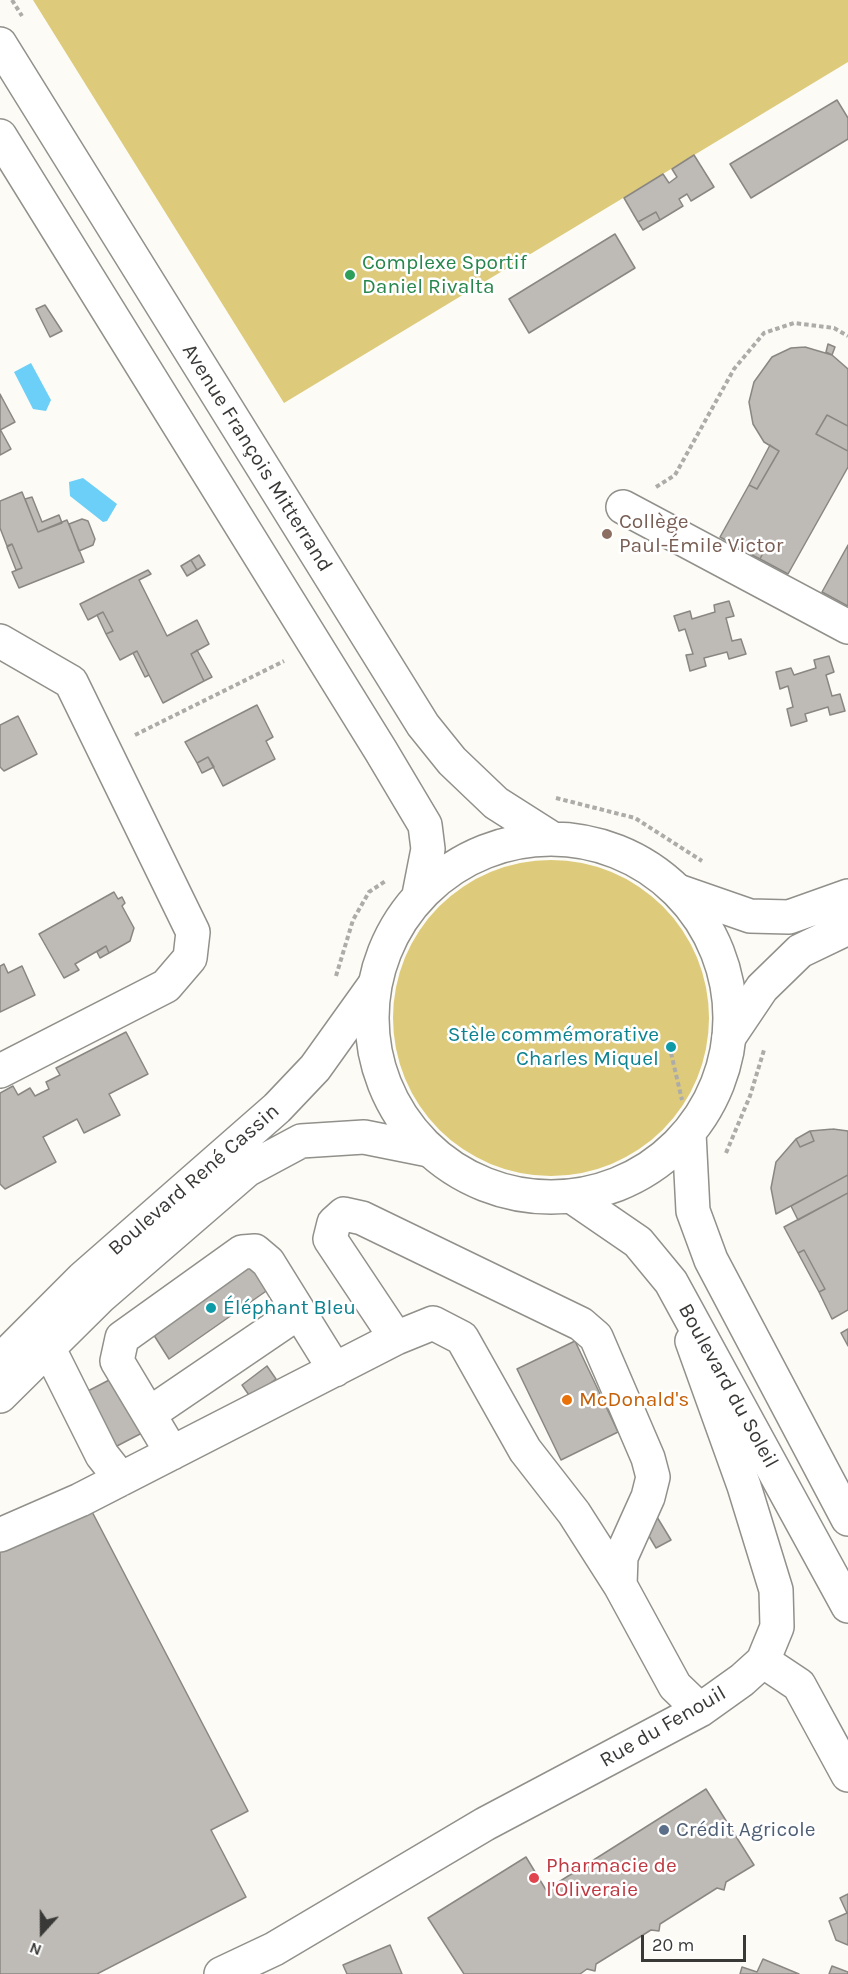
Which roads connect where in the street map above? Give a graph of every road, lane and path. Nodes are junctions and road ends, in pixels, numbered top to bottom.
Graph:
1 (12, 0) edge
2 (24, 20) dead end
3 (0, 44) edge
4 (0, 136) edge
5 (848, 336) edge
6 (623, 507) joint
7 (848, 627) edge
8 (0, 641) edge
9 (285, 661) dead end
10 (104, 750) junction
11 (553, 797) dead end
12 (551, 838) junction
13 (704, 863) dead end
14 (390, 868) dead end
15 (678, 891) junction
16 (419, 895) junction
17 (848, 896) edge
18 (848, 928) edge
19 (335, 981) dead end
20 (373, 987) junction
21 (729, 1037) junction
22 (765, 1047) dead end
23 (671, 1053) dead end
24 (0, 1071) edge
25 (689, 1133) junction
26 (429, 1150) junction
27 (724, 1158) dead end
28 (571, 1196) junction
29 (671, 1282) junction
30 (299, 1311) junction
31 (396, 1338) junction
32 (48, 1347) junction
33 (0, 1361) edge
34 (335, 1370) junction
35 (0, 1396) edge
36 (149, 1414) junction
37 (172, 1453) junction
38 (121, 1479) junction
39 (848, 1519) edge
40 (0, 1535) edge
41 (620, 1585) junction
42 (848, 1606) edge
43 (763, 1661) junction
44 (700, 1710) junction
45 (848, 1775) edge
46 (280, 1961) edge
47 (221, 1974) edge

1 - 2 path
3 - 12 main road, Avenue François Mitterrand
4 - 16 main road
5 - 6 path
6 - 7 main road
8 - 10 main road
9 - 10 path
10 - 24 main road
11 - 13 path
12 - 15 main road
12 - 16 main road
14 - 19 path
15 - 17 main road
15 - 21 main road
16 - 20 main road
18 - 21 main road
20 - 26 main road
20 - 33 main road, Boulevard René Cassin
21 - 25 main road
22 - 27 path
23 - 25 path
25 - 28 main road
25 - 39 main road, Boulevard du Soleil
26 - 28 main road
26 - 32 main road, Boulevard René Cassin
28 - 29 main road, Boulevard du Soleil
29 - 42 main road, Boulevard du Soleil
29 - 43 main road, Rue du Fenouil
30 - 34 main road
30 - 36 main road
30 - 36 main road
31 - 34 main road
31 - 41 main road
31 - 41 main road
32 - 35 main road, Boulevard René Cassin
32 - 38 main road
34 - 37 main road
36 - 37 main road
37 - 38 main road
38 - 40 main road
41 - 44 main road
43 - 44 main road, Rue du Fenouil
43 - 45 main road
44 - 46 main road, Rue du Fenouil
46 - 47 main road, Rue du Fenouil

